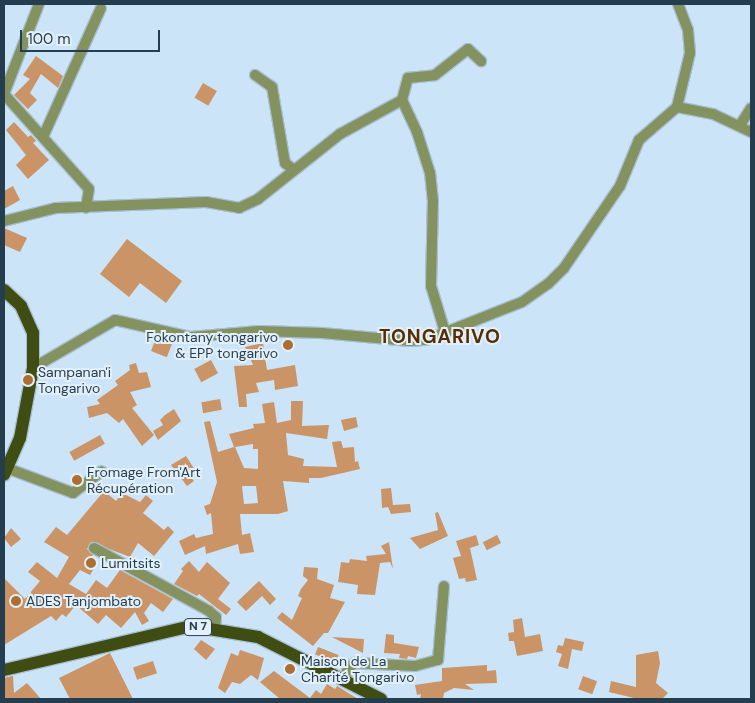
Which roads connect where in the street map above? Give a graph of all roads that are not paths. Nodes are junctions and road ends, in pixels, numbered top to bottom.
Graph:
1 (38, 4) edge
2 (678, 4) edge
3 (101, 8) dead end
4 (480, 61) dead end
5 (255, 75) dead end
6 (402, 100) junction
7 (677, 107) junction
8 (751, 108) edge
9 (740, 125) junction
10 (751, 132) edge
11 (43, 137) junction
12 (294, 170) junction
13 (86, 208) junction
14 (4, 221) edge
15 (4, 290) edge
16 (445, 332) junction
17 (33, 368) junction
18 (5, 470) edge
19 (102, 471) dead end
20 (94, 548) dead end
21 (444, 586) dead end
22 (215, 629) junction
23 (4, 670) edge
24 (344, 681) junction
25 (381, 699) edge

1 - 11 street
2 - 7 street
3 - 11 street
4 - 6 street
5 - 12 street
6 - 12 street
6 - 16 street
7 - 9 street
7 - 16 street
8 - 9 street
9 - 10 street
11 - 13 street
12 - 13 street
13 - 14 street
15 - 17 main road
16 - 17 street
17 - 18 main road
18 - 19 street
20 - 22 street
21 - 24 street
22 - 23 main road, N 7
22 - 24 main road, N 7
24 - 25 main road, N 7

